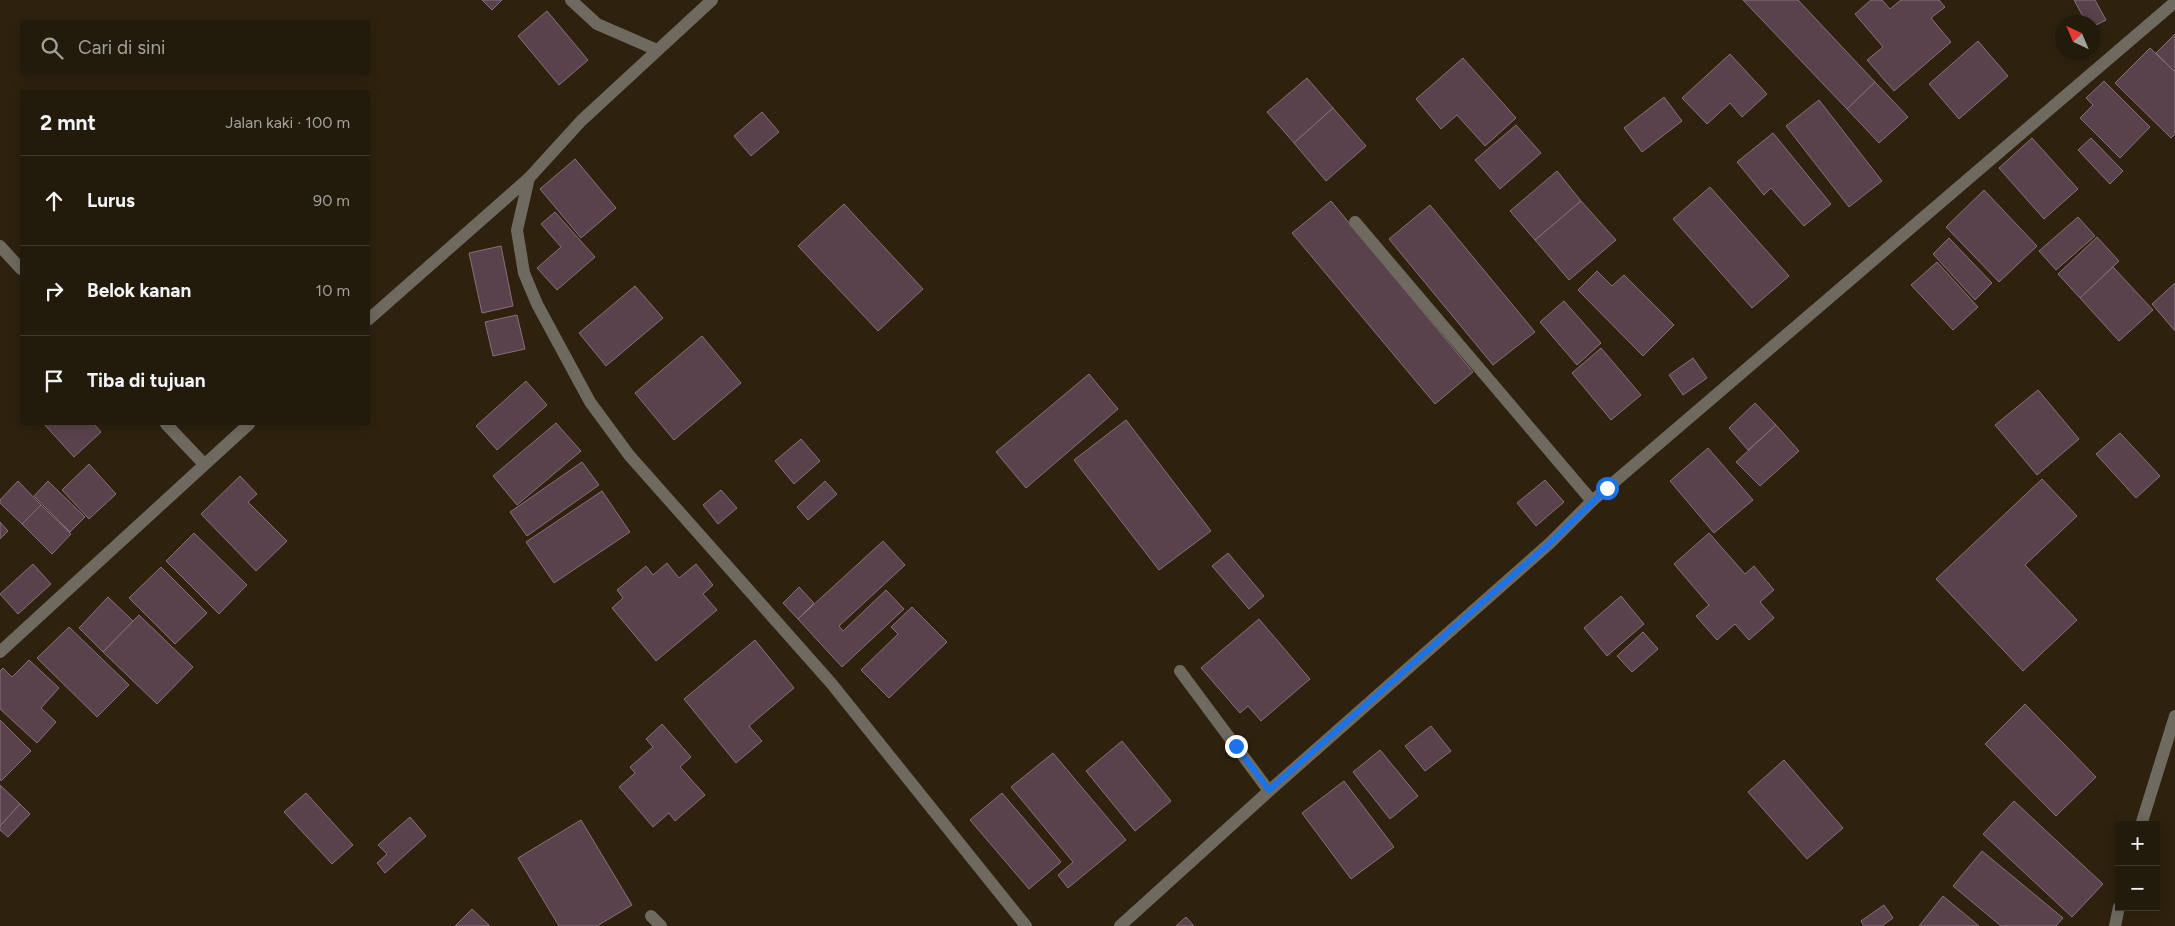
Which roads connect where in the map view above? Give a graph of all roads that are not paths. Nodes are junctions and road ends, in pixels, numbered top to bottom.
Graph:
1 (571, 0) edge
2 (712, 0) edge
3 (2175, 2) edge
4 (657, 50) junction
5 (528, 178) junction
6 (1355, 222) dead end
7 (0, 246) edge
8 (20, 268) edge
9 (370, 318) edge
10 (167, 425) edge
11 (248, 425) edge
12 (204, 464) junction
13 (1592, 501) junction
14 (0, 652) edge
15 (1180, 671) dead end
16 (2175, 716) edge
17 (1269, 790) junction
18 (2142, 821) edge
19 (2118, 911) edge
20 (651, 916) dead end
21 (660, 926) edge
22 (1026, 926) edge
23 (1120, 926) edge
24 (2115, 926) edge

1 - 4 street
2 - 4 street
3 - 13 street
4 - 5 street
5 - 9 street
5 - 22 street
6 - 13 street
7 - 8 street
10 - 12 street
11 - 12 street
12 - 14 street
13 - 17 street
15 - 17 street
16 - 18 street
17 - 23 street
19 - 24 street
20 - 21 street

